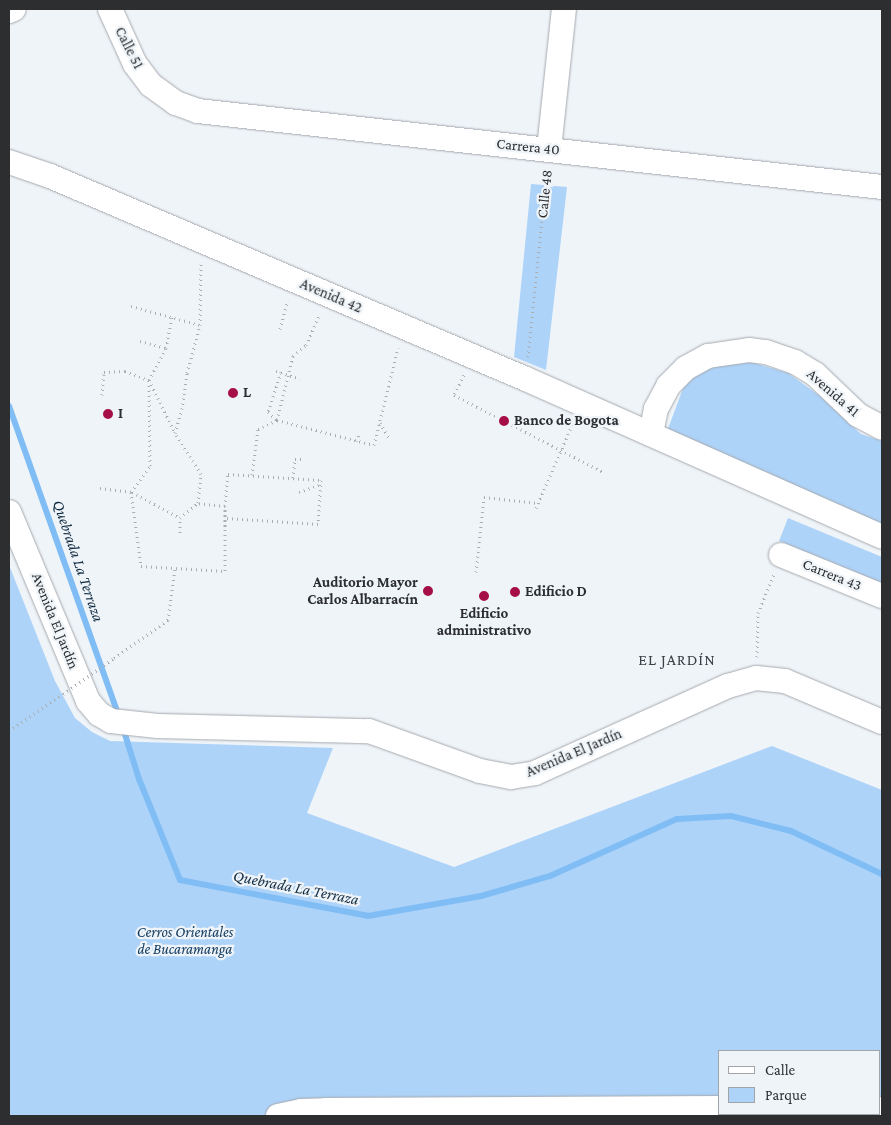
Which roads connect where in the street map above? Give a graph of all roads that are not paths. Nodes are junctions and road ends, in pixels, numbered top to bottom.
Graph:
1 (14, 9) edge
2 (110, 9) edge
3 (564, 9) edge
4 (9, 11) edge
5 (176, 102) joint
6 (549, 149) junction
7 (9, 162) edge
8 (882, 187) edge
9 (882, 428) edge
10 (651, 434) junction
11 (9, 512) edge
12 (882, 537) edge
13 (781, 555) road end
14 (882, 596) edge
15 (882, 722) edge
16 (718, 1108) edge
17 (278, 1116) edge

1 - 4 street
2 - 5 street, Calle 51
3 - 6 street, Calle 48
5 - 6 street, Carrera 40
6 - 8 street, Carrera 40
7 - 10 street, Avenida 42
9 - 10 street, Avenida 41
10 - 12 street
11 - 15 street, Avenida El Jardín
13 - 14 street, Carrera 43
16 - 17 street

